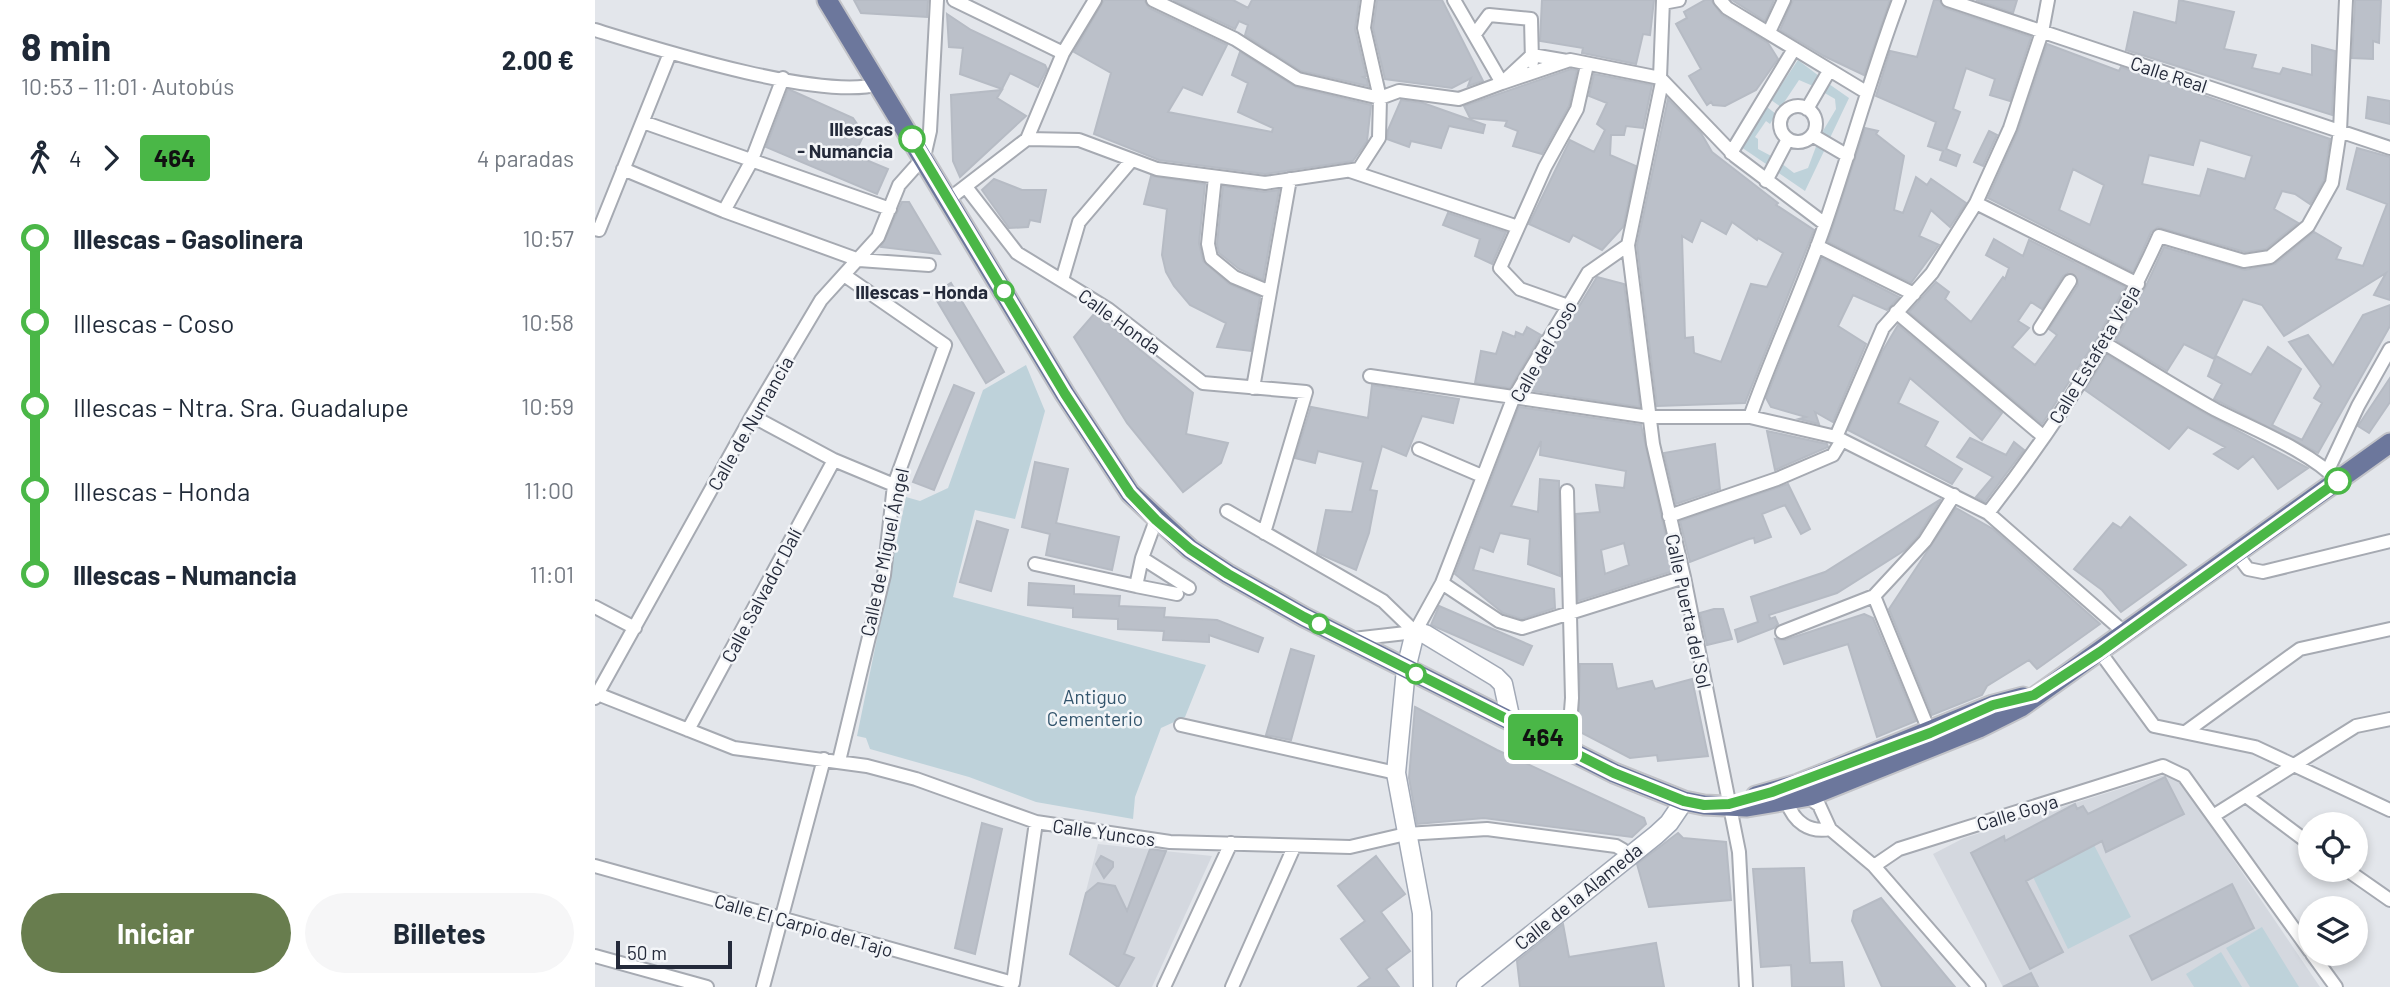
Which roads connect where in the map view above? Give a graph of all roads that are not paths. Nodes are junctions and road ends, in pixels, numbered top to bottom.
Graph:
1 (937, 0) edge
2 (954, 0) edge
3 (1094, 0) edge
4 (1153, 0) edge
5 (1368, 0) edge
6 (1454, 0) edge
7 (1679, 0) edge
8 (1720, 0) edge
9 (1784, 0) edge
10 (1899, 0) edge
11 (1948, 0) edge
12 (2048, 0) edge
13 (2346, 0) edge
14 (827, 1) edge
15 (1663, 2) edge
16 (595, 30) edge
17 (1769, 32) junction
18 (2042, 32) junction
19 (1475, 34) junction
20 (1794, 49) junction
21 (670, 53) junction
22 (1063, 53) junction
23 (1532, 55) junction
24 (1567, 61) junction
25 (1587, 65) junction
26 (1829, 71) junction
27 (1533, 73) junction
28 (783, 78) junction
29 (1661, 80) junction
30 (1501, 83) junction
31 (879, 85) junction
32 (1866, 92) junction
33 (1380, 98) junction
34 (1764, 99) junction
35 (1807, 109) junction
36 (1784, 112) junction
37 (643, 122) junction
38 (2340, 131) junction
39 (1811, 135) junction
40 (1027, 139) junction
41 (1788, 139) junction
42 (2390, 148) edge
43 (1731, 153) junction
44 (1849, 156) junction
45 (924, 157) junction
46 (751, 162) junction
47 (1130, 162) junction
48 (624, 169) junction
49 (1347, 170) junction
50 (1216, 177) junction
51 (1290, 180) junction
52 (1766, 181) junction
53 (965, 187) junction
54 (949, 200) junction
55 (1976, 203) junction
56 (890, 209) junction
57 (724, 211) junction
58 (1825, 224) junction
59 (1518, 227) junction
60 (595, 229) edge
61 (1628, 245) junction
62 (1817, 246) junction
63 (859, 260) junction
64 (929, 265) dead end
65 (844, 275) junction
66 (1062, 280) junction
67 (2070, 281) tunnel mouth
68 (2138, 284) junction
69 (1270, 292) junction
70 (1914, 294) junction
71 (1568, 306) junction
72 (1896, 312) junction
73 (2040, 328) dead end
74 (2104, 343) junction
75 (2390, 349) edge
76 (1370, 376) dead end
77 (1253, 388) junction
78 (1513, 399) junction
79 (752, 416) junction
80 (1649, 417) junction
81 (1750, 417) junction
82 (2044, 437) junction
83 (1839, 439) junction
84 (2390, 443) edge
85 (1419, 449) dead end
86 (834, 460) junction
87 (2333, 475) junction
88 (1482, 476) junction
89 (894, 485) junction
90 (1567, 491) dead end
91 (1954, 495) junction
92 (1227, 512) dead end
93 (1989, 513) junction
94 (1669, 516) junction
95 (1156, 520) junction
96 (1264, 533) junction
97 (2390, 541) edge
98 (2236, 553) junction
99 (1142, 558) junction
100 (1035, 564) dead end
101 (1684, 577) junction
102 (1442, 583) junction
103 (1136, 586) junction
104 (1874, 596) junction
105 (595, 607) edge
106 (1570, 611) junction
107 (635, 628) junction
108 (2390, 629) edge
109 (1415, 632) junction
110 (1782, 632) dead end
111 (2125, 633) junction
112 (1352, 639) junction
113 (2100, 652) junction
114 (1406, 669) junction
115 (595, 693) edge
116 (2034, 695) junction
117 (595, 702) edge
118 (2390, 719) edge
119 (1511, 721) junction
120 (1181, 725) dead end
121 (688, 730) junction
122 (2186, 731) junction
123 (1930, 733) junction
124 (1563, 748) junction
125 (824, 759) junction
126 (839, 761) junction
127 (2292, 765) junction
128 (1396, 773) junction
129 (2246, 796) junction
130 (1801, 797) junction
131 (1684, 801) junction
132 (1729, 804) junction
133 (2390, 810) edge
134 (2213, 816) junction
135 (1036, 822) junction
136 (1830, 829) junction
137 (1406, 834) junction
138 (2298, 835) edge
139 (1231, 843) junction
140 (1294, 847) junction
141 (1625, 857) junction
142 (595, 866) edge
143 (1874, 866) junction
144 (2364, 882) edge
145 (2390, 900) edge
146 (782, 920) junction
147 (2298, 935) edge
148 (595, 956) edge
149 (2321, 966) edge
150 (1474, 984) edge
151 (707, 987) edge
152 (763, 987) edge
153 (1164, 987) edge
154 (1232, 987) edge
155 (1423, 987) edge
156 (1746, 987) edge
157 (1979, 987) edge
158 (2336, 987) edge

1 - 45 street
2 - 22 street
3 - 22 street
4 - 33 street
5 - 33 street
6 - 19 street
7 - 15 street
8 - 17 street
9 - 17 street
10 - 32 street
11 - 18 street, Calle Real
12 - 18 street
13 - 38 street
14 - 31 main road
15 - 29 street, Calle Puerta del Sol
16 - 21 street
17 - 20 street
18 - 38 street, Calle Real
18 - 55 street
19 - 23 street
19 - 30 street
20 - 26 street
20 - 34 street
21 - 28 street
21 - 37 street
22 - 40 street
23 - 24 street
23 - 27 street
23 - 30 street
24 - 25 street
24 - 27 street
25 - 29 street
25 - 59 street
26 - 32 street
26 - 35 street
27 - 30 street
28 - 31 street
28 - 46 street
29 - 43 street
29 - 61 street, Calle Puerta del Sol
30 - 33 street
31 - 45 main road
32 - 44 street
33 - 49 street
34 - 36 street
34 - 43 street
35 - 36 street
35 - 39 street
36 - 41 street
37 - 46 street
37 - 48 street
38 - 42 street, Calle Real
38 - 68 street, Calle Estafeta Vieja
39 - 41 street
39 - 44 street
40 - 47 street
40 - 53 street
41 - 52 street
43 - 52 street
44 - 58 street
45 - 54 main road
45 - 56 street, Calle de Numancia
46 - 56 street
46 - 57 street
47 - 50 street
47 - 66 street
48 - 57 street
48 - 60 street
49 - 51 street
49 - 59 street
50 - 51 street
50 - 69 street
51 - 69 street
52 - 58 street
53 - 54 street
53 - 66 street, Calle Honda
54 - 95 main road
55 - 68 street
55 - 70 street
56 - 63 street, Calle de Numancia
57 - 63 street
58 - 62 street
59 - 71 street
61 - 71 street, Calle del Coso
61 - 80 street, Calle Puerta del Sol
62 - 70 street
62 - 81 street
63 - 64 street
63 - 65 street, Calle de Numancia
65 - 79 street, Calle de Numancia
65 - 89 street, Calle de Miguel Ángel
66 - 77 street, Calle Honda
67 - 73 street
68 - 74 street, Calle Estafeta Vieja
69 - 77 street
70 - 72 street
71 - 78 street, Calle del Coso
72 - 82 street
72 - 83 street
74 - 82 street, Calle Estafeta Vieja
74 - 87 street
75 - 87 street
76 - 78 street
77 - 96 street, Calle Honda
78 - 80 street
78 - 88 street, Calle del Coso
79 - 86 street
79 - 107 street, Calle de Numancia
80 - 81 street
80 - 94 street, Calle Puerta del Sol
81 - 83 street
82 - 93 street, Calle Estafeta Vieja
83 - 91 street
83 - 94 street
84 - 87 main road
85 - 88 street
86 - 89 street
86 - 121 street, Calle Salvador Dalí
87 - 98 main road
88 - 102 street, Calle del Coso
89 - 126 street, Calle de Miguel Ángel
90 - 106 street
91 - 93 street
91 - 104 street
92 - 96 street
93 - 111 street
94 - 101 street, Calle Puerta del Sol
95 - 99 street
95 - 112 main road
96 - 109 street
97 - 98 street
98 - 111 main road
99 - 103 street
99 - 103 street
100 - 103 street
101 - 106 street
101 - 132 street, Calle Puerta del Sol
102 - 106 street
102 - 109 street, Calle del Coso
104 - 110 street
104 - 123 street
105 - 107 street
106 - 124 street
107 - 115 street, Calle de Numancia
108 - 122 street
109 - 112 street
109 - 114 street, Calle del Coso
109 - 119 street
111 - 113 main road
112 - 114 main road
113 - 116 main road
113 - 122 street
114 - 119 main road
114 - 128 street, Calle del Coso
115 - 117 street
115 - 121 street, Calle Yuncos
116 - 123 main road
116 - 130 main road
118 - 127 street
119 - 124 main road
120 - 128 street
121 - 125 street, Calle Yuncos
122 - 127 street
123 - 130 main road
124 - 131 main road
125 - 126 street, Calle Yuncos
125 - 146 street
126 - 135 street, Calle Yuncos
127 - 129 street
127 - 133 street
128 - 137 street, Calle del Coso
129 - 134 street
129 - 138 street
130 - 132 main road
130 - 136 street
130 - 136 street
131 - 132 main road
131 - 141 street, Calle de la Alameda
132 - 156 street, Calle Puerta del Sol
134 - 143 street, Calle Goya
134 - 147 street
135 - 139 street, Calle Yuncos
135 - 146 street, Calle El Carpio del Tajo
136 - 143 street
137 - 140 street, Calle Yuncos
137 - 141 street, Calle Yuncos
137 - 155 street, Calle del Coso
139 - 140 street, Calle Yuncos
139 - 153 street
140 - 154 street
141 - 150 street, Calle de la Alameda
142 - 146 street, Calle El Carpio del Tajo
143 - 157 street
144 - 145 street
146 - 152 street
148 - 151 street
149 - 158 street

